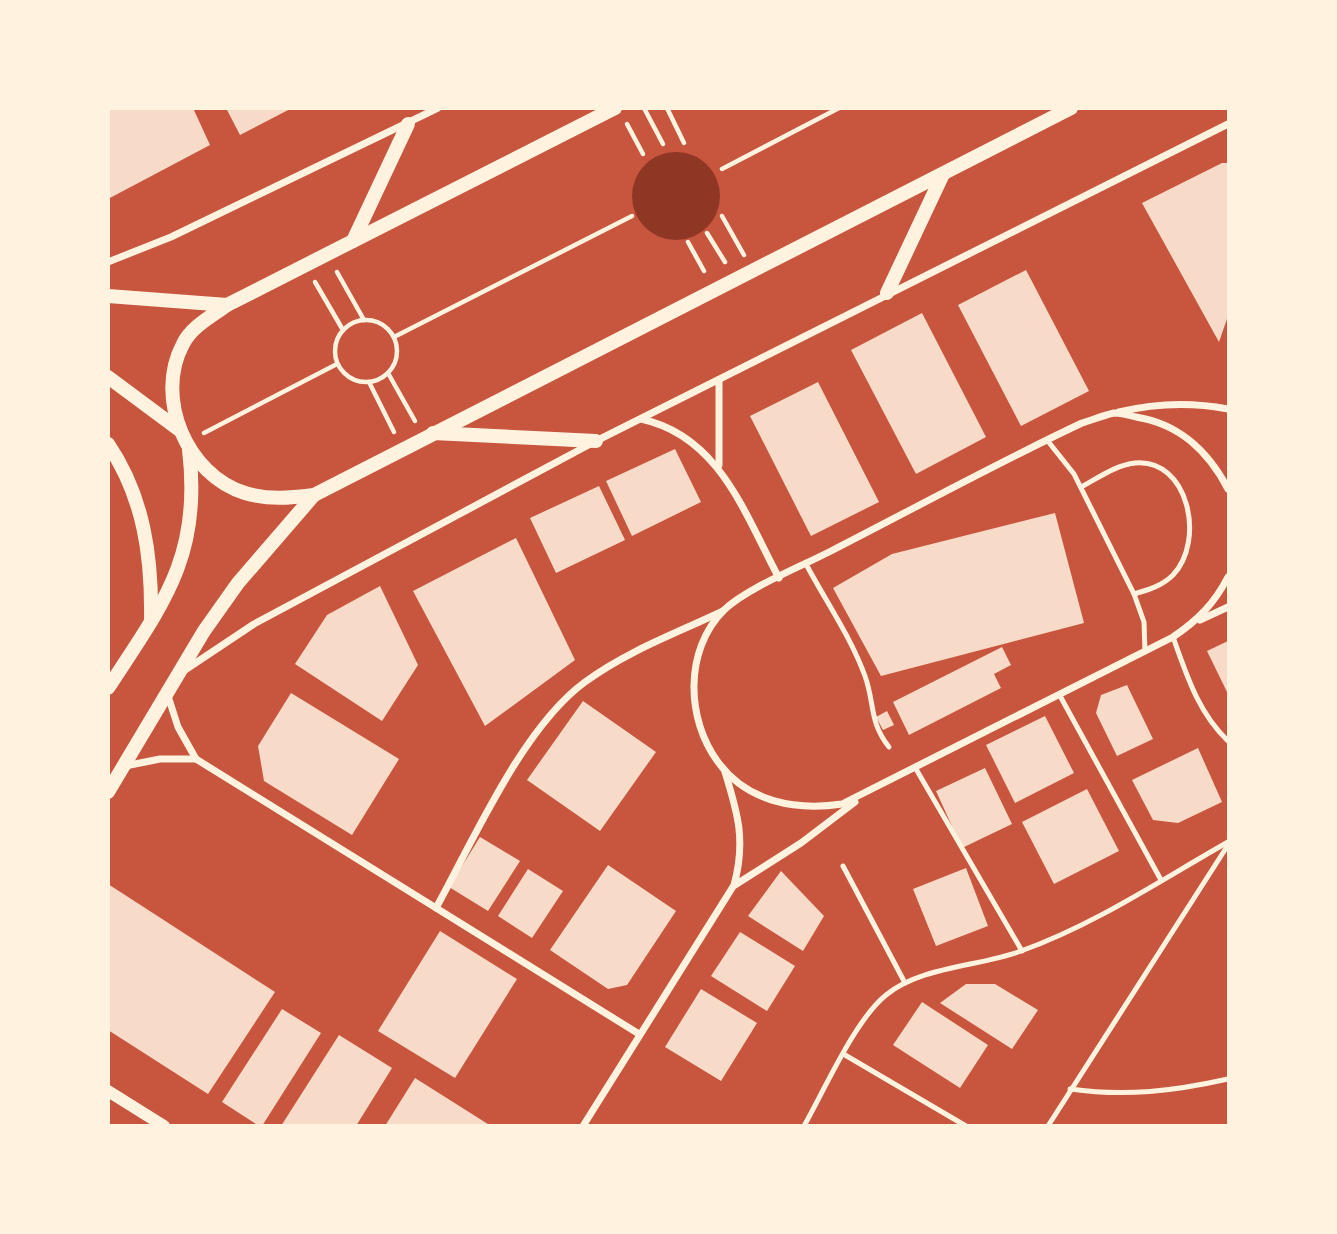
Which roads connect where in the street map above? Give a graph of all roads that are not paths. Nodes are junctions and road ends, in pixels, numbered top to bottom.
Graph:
1 (438, 108) edge
2 (615, 108) edge
3 (1071, 108) edge
4 (408, 124) junction
5 (1228, 124) edge
6 (943, 174) junction
7 (353, 241) junction
8 (108, 262) edge
9 (887, 293) junction
10 (108, 296) edge
11 (226, 305) junction
12 (108, 377) edge
13 (719, 380) junction
14 (1228, 409) edge
15 (1116, 413) junction
16 (641, 419) junction
17 (178, 429) junction
18 (428, 435) junction
19 (1047, 440) junction
20 (596, 441) junction
21 (108, 444) edge
22 (187, 445) junction
23 (719, 466) junction
24 (1081, 487) junction
25 (1228, 489) edge
26 (314, 495) junction
27 (806, 564) junction
28 (1228, 577) edge
29 (779, 578) junction
30 (1134, 594) junction
31 (1228, 607) edge
32 (724, 611) junction
33 (1196, 622) junction
34 (151, 624) junction
35 (1173, 637) junction
36 (1145, 652) junction
37 (170, 685) junction
38 (108, 688) edge
39 (1059, 694) junction
40 (1228, 741) edge
41 (889, 747) dead end
42 (196, 758) junction
43 (124, 766) junction
44 (916, 769) junction
45 (725, 772) junction
46 (108, 792) edge
47 (863, 795) junction
48 (1228, 844) edge
49 (843, 866) dead end
50 (1161, 880) junction
51 (734, 885) junction
52 (436, 908) junction
53 (1022, 951) junction
54 (905, 983) junction
55 (639, 1034) junction
56 (845, 1055) junction
57 (1228, 1079) edge
58 (1070, 1089) junction
59 (108, 1091) edge
60 (164, 1125) edge
61 (585, 1125) edge
62 (804, 1125) edge
63 (966, 1125) edge
64 (1048, 1125) edge

1 - 4 street
2 - 7 main road
3 - 6 main road
4 - 7 main road
4 - 8 street
5 - 9 street
6 - 9 main road
6 - 18 main road
7 - 11 main road
9 - 13 street
10 - 11 main road
11 - 17 main road
12 - 17 main road
13 - 16 street
13 - 23 street
14 - 15 street
15 - 19 street
15 - 25 street
16 - 20 street
16 - 23 street
17 - 22 main road
18 - 20 main road
18 - 26 main road
19 - 24 lane
19 - 27 street
20 - 37 street
21 - 34 main road
22 - 26 main road
22 - 34 main road
23 - 29 street
24 - 30 lane
24 - 30 lane
26 - 37 main road
27 - 29 street
27 - 41 lane
28 - 33 street
29 - 32 street
30 - 36 lane
31 - 33 street
32 - 45 street
32 - 52 street
33 - 35 street
34 - 38 main road
35 - 36 street
35 - 40 lane
36 - 39 street
37 - 42 street
37 - 43 main road
39 - 44 street
39 - 50 lane
42 - 43 street
42 - 52 street
43 - 46 main road
44 - 47 street
44 - 53 lane
45 - 47 street
45 - 51 street
47 - 51 street
48 - 50 lane
48 - 58 lane
49 - 54 lane
50 - 53 lane
51 - 55 street
52 - 55 street
53 - 54 lane
54 - 56 lane
55 - 61 street
56 - 62 lane
56 - 63 lane
57 - 58 lane
58 - 64 lane
59 - 60 street

